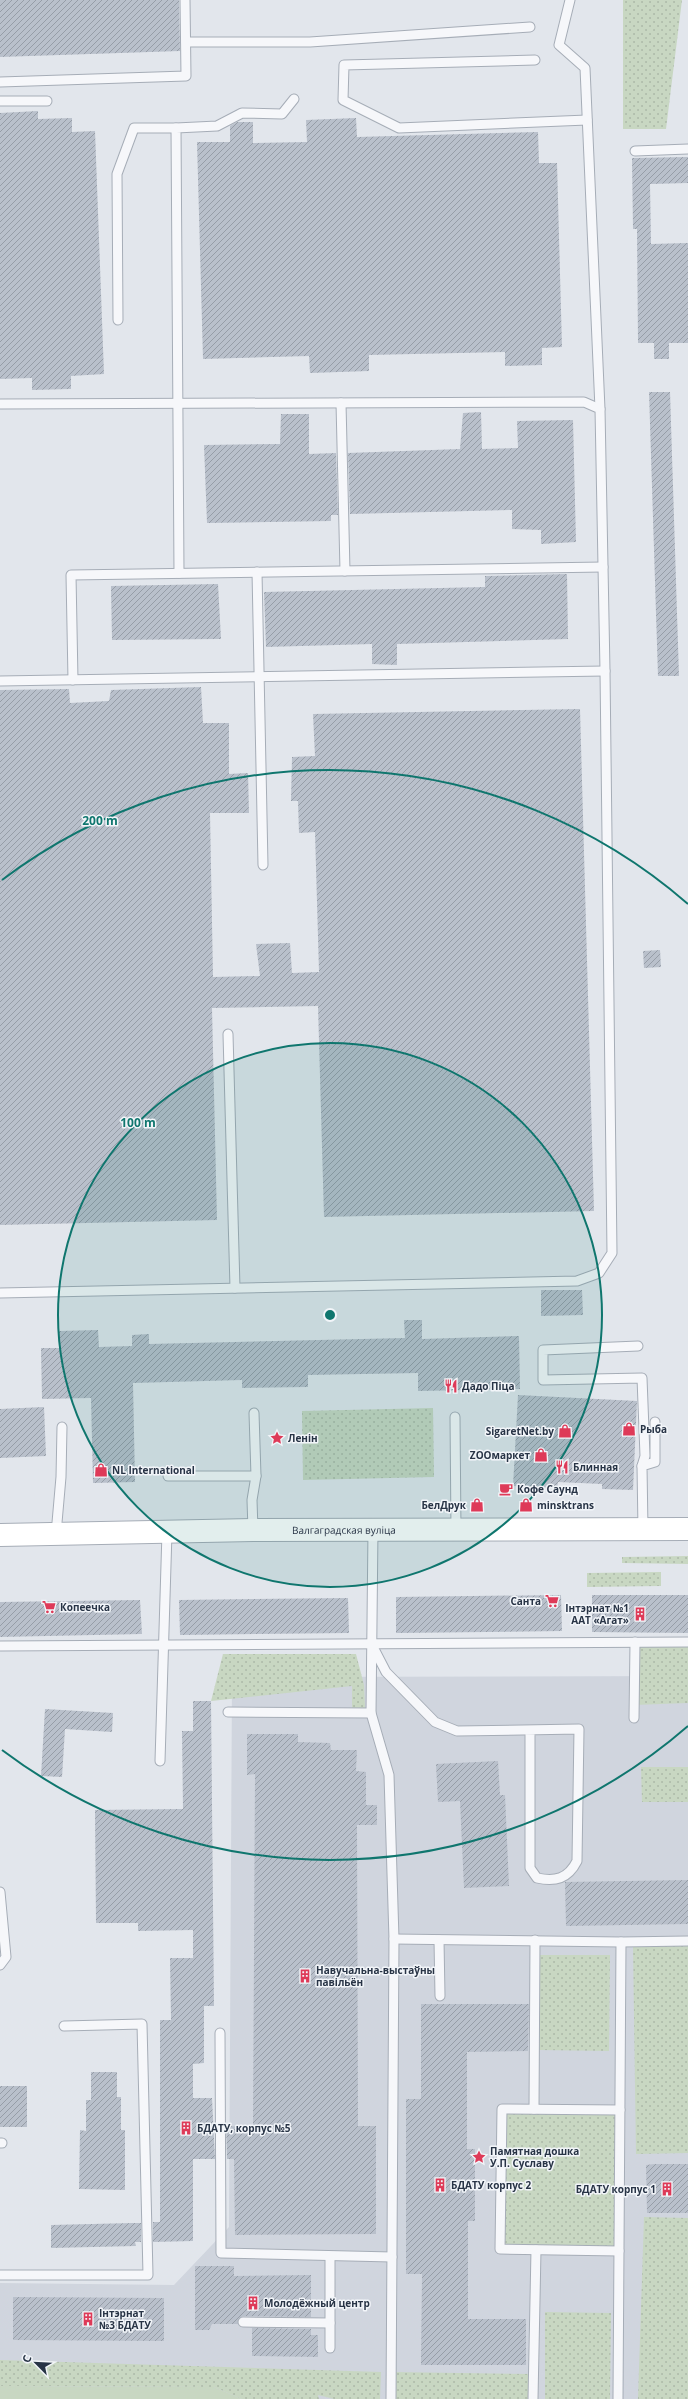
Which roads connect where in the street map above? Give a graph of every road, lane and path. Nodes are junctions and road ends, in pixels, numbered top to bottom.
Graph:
1 (186, 0) edge
2 (570, 0) edge
3 (530, 27) dead end
4 (186, 42) junction
5 (535, 60) dead end
6 (0, 82) edge
7 (294, 99) dead end
8 (0, 101) edge
9 (47, 101) dead end
10 (587, 120) junction
11 (176, 128) junction
12 (688, 149) edge
13 (635, 152) dead end
14 (118, 320) dead end
15 (0, 404) edge
16 (341, 404) junction
17 (178, 405) junction
18 (600, 409) junction
19 (603, 567) junction
20 (345, 571) junction
21 (257, 572) junction
22 (179, 573) junction
23 (605, 671) junction
24 (259, 677) junction
25 (73, 680) junction
26 (0, 681) edge
27 (263, 865) dead end
28 (228, 1034) dead end
29 (235, 1288) junction
30 (0, 1293) edge
31 (638, 1346) dead end
32 (254, 1413) dead end
33 (455, 1417) dead end
34 (655, 1422) dead end
35 (62, 1427) dead end
36 (642, 1466) junction
37 (168, 1476) dead end
38 (256, 1476) junction
39 (643, 1529) junction
40 (688, 1529) edge
41 (253, 1530) junction
42 (373, 1530) junction
43 (456, 1530) junction
44 (167, 1532) junction
45 (56, 1534) junction
46 (0, 1535) edge
47 (635, 1642) junction
48 (688, 1642) edge
49 (372, 1644) junction
50 (164, 1645) junction
51 (0, 1646) edge
52 (228, 1712) dead end
53 (371, 1713) junction
54 (634, 1718) dead end
55 (530, 1730) junction
56 (160, 1761) dead end
57 (0, 1892) edge
58 (394, 1940) junction
59 (439, 1940) junction
60 (535, 1940) junction
61 (688, 1941) edge
62 (620, 1942) junction
63 (0, 1965) edge
64 (440, 1996) dead end
65 (64, 2026) dead end
66 (220, 2033) dead end
67 (534, 2109) junction
68 (620, 2110) junction
69 (536, 2250) junction
70 (619, 2251) junction
71 (330, 2257) junction
72 (392, 2257) junction
73 (0, 2275) edge
74 (243, 2322) dead end
75 (330, 2323) junction
76 (330, 2348) dead end
77 (391, 2399) edge
78 (533, 2399) edge
79 (618, 2399) edge

1 - 4 lane
2 - 10 lane
3 - 4 lane
4 - 6 lane
5 - 10 lane
7 - 11 lane
8 - 9 lane
10 - 18 lane
11 - 14 lane
11 - 17 lane
12 - 13 lane
15 - 17 lane
16 - 17 lane
16 - 18 lane
16 - 20 lane
17 - 22 lane
18 - 19 lane
19 - 20 lane
19 - 23 lane
20 - 21 lane
21 - 22 lane
21 - 24 lane
22 - 25 lane
23 - 24 lane
23 - 29 lane
24 - 25 lane
24 - 27 lane
25 - 26 lane
28 - 29 lane
29 - 30 lane
31 - 36 lane
32 - 38 lane
33 - 43 lane
34 - 36 lane
35 - 45 lane
36 - 39 lane
37 - 38 lane
38 - 41 lane
39 - 40 main road, Валгаградская вуліца
39 - 43 main road, Валгаградская вуліца
41 - 42 main road, Валгаградская вуліца
41 - 44 main road, Валгаградская вуліца
42 - 43 main road, Валгаградская вуліца
42 - 49 lane
44 - 45 main road, Валгаградская вуліца
44 - 50 lane
45 - 46 main road, Валгаградская вуліца
47 - 48 lane
47 - 49 lane
47 - 54 lane
49 - 50 lane
49 - 53 lane
49 - 55 lane
50 - 51 lane
50 - 56 lane
52 - 53 lane
53 - 58 lane
55 - 55 lane
57 - 63 lane
58 - 59 lane
58 - 72 lane
59 - 60 lane
59 - 64 lane
60 - 62 lane
60 - 67 lane
61 - 62 lane
62 - 68 lane
65 - 73 lane
66 - 71 lane
67 - 68 lane
67 - 69 lane
68 - 70 lane
69 - 70 lane
69 - 78 lane
70 - 79 lane
71 - 72 lane
71 - 75 lane
72 - 77 lane
74 - 75 lane
75 - 76 lane

